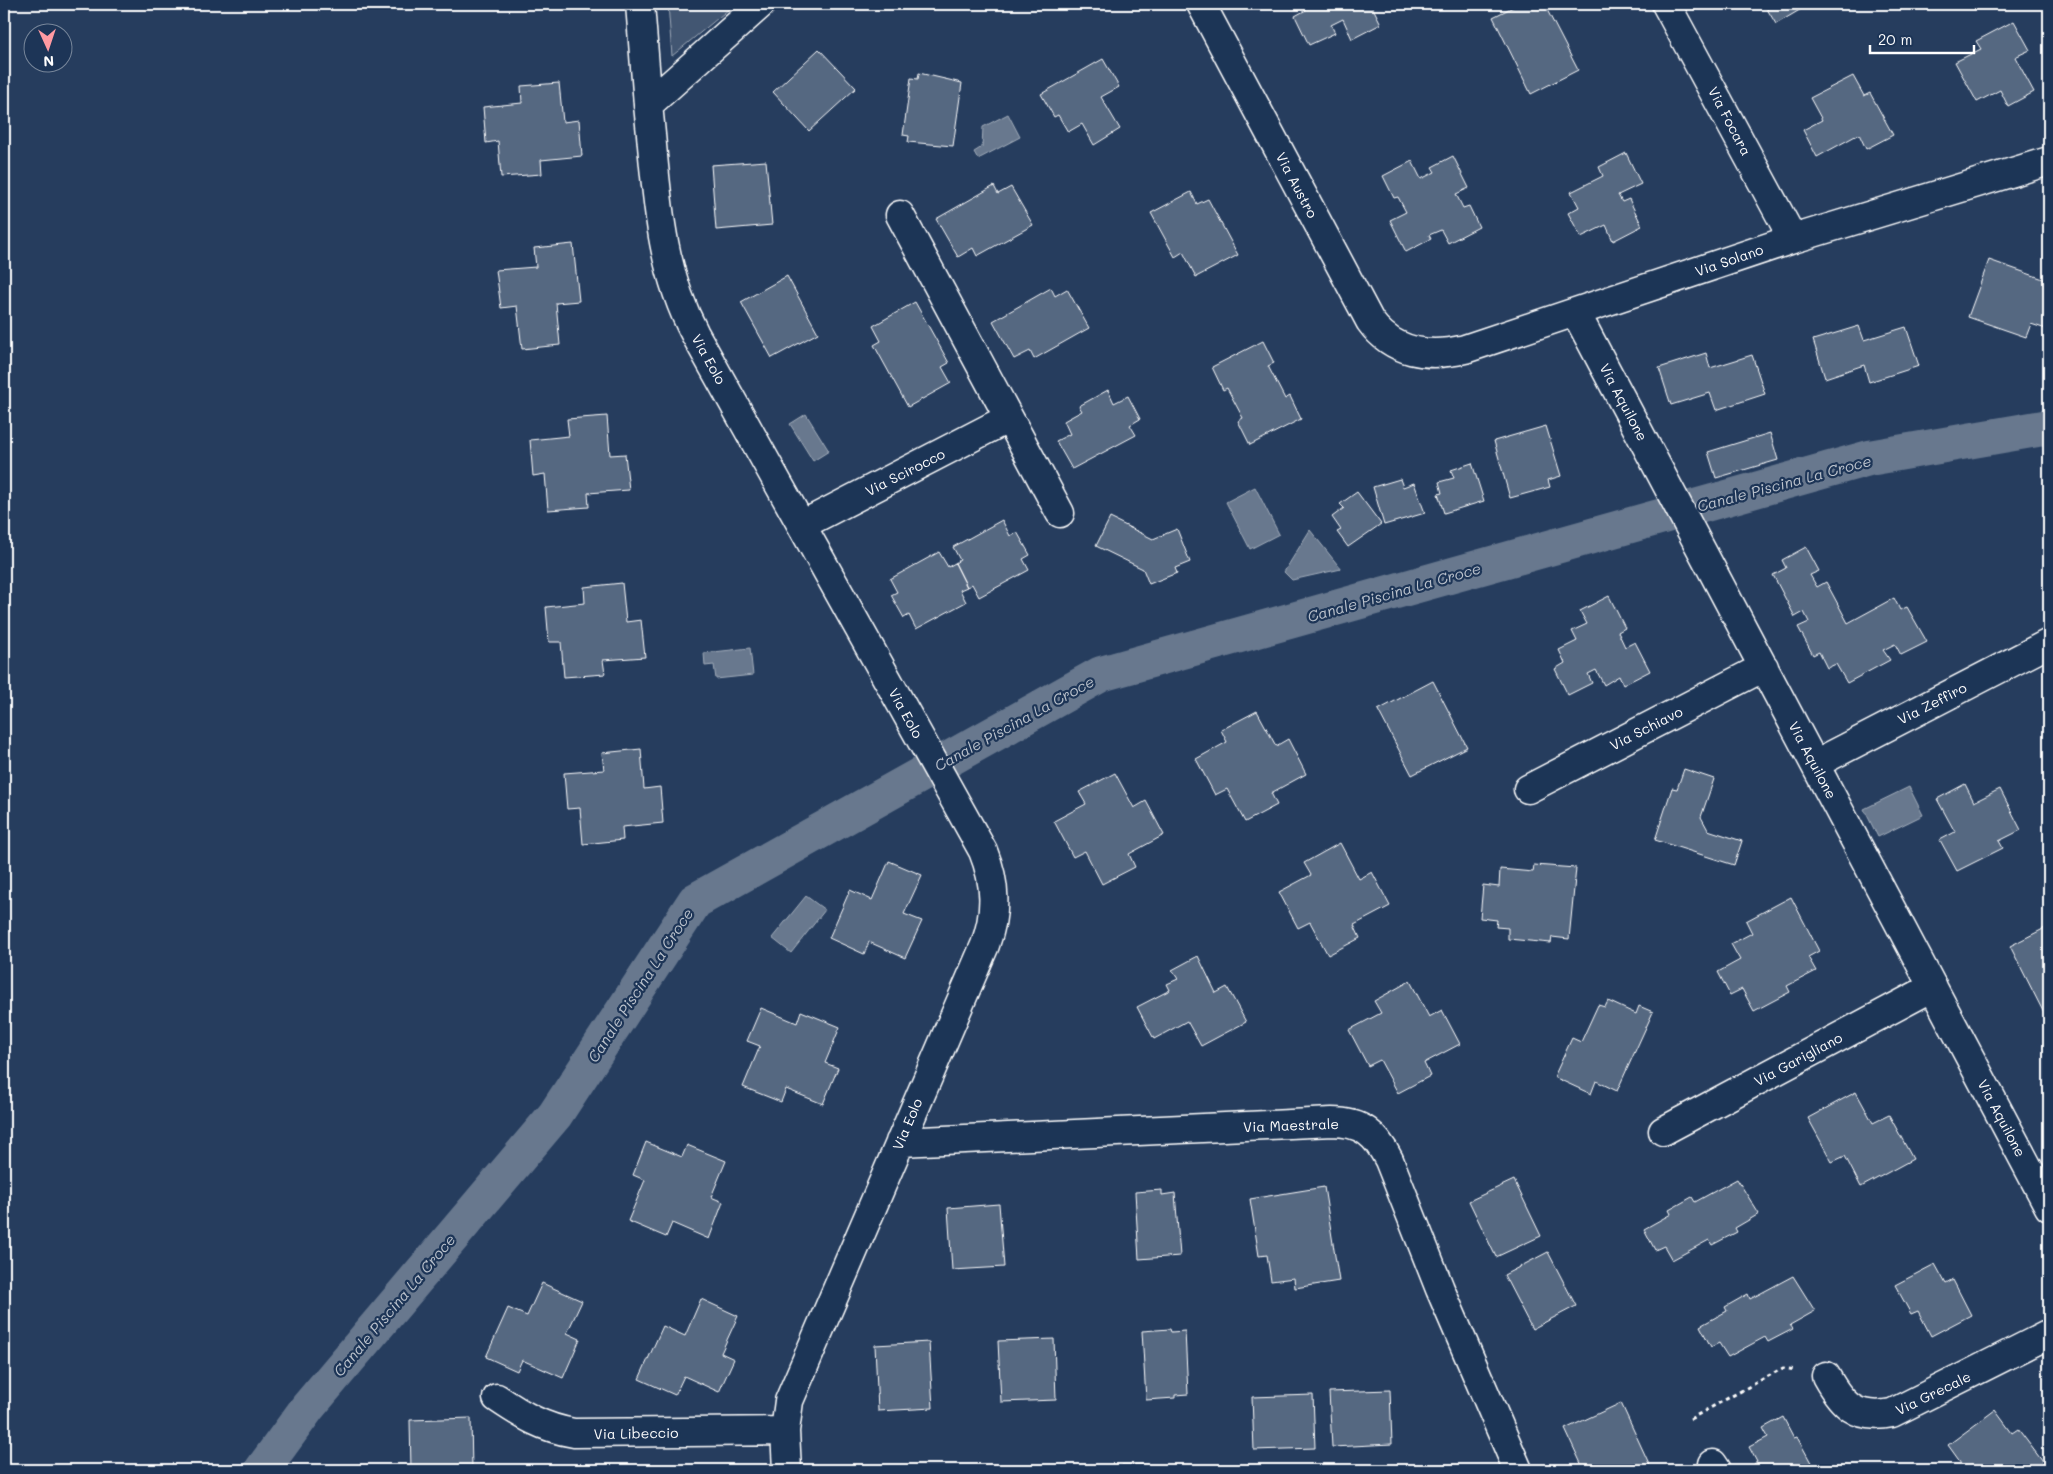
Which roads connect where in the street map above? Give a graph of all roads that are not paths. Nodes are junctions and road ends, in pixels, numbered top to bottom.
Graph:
1 (640, 4) edge
2 (761, 4) edge
3 (1201, 4) edge
4 (1666, 4) edge
5 (648, 105) junction
6 (2049, 160) edge
7 (900, 216) dead end
8 (1793, 239) junction
9 (1576, 312) junction
10 (1410, 350) joint
11 (1009, 418) junction
12 (1060, 513) dead end
13 (802, 525) junction
14 (2049, 643) edge
15 (1764, 667) junction
16 (1814, 764) junction
17 (1528, 790) dead end
18 (1933, 987) junction
19 (1662, 1131) dead end
20 (900, 1142) junction
21 (2049, 1207) edge
22 (2049, 1334) edge
23 (1815, 1374) road end
24 (497, 1398) dead end
25 (785, 1431) junction
26 (787, 1470) edge
27 (1518, 1470) edge

1 - 5 street, Via Eolo
2 - 5 street
3 - 10 street, Via Austro
4 - 8 street, Via Focara
5 - 13 street, Via Eolo
6 - 8 street, Via Solano
7 - 11 street
8 - 9 street, Via Solano
9 - 10 street, Via Solano
9 - 15 street, Via Aquilone
11 - 12 street
11 - 13 street, Via Scirocco
13 - 20 street, Via Eolo
14 - 16 street, Via Zeffiro
15 - 16 street, Via Aquilone
15 - 17 street, Via Schiavo
16 - 18 street, Via Aquilone
18 - 19 street, Via Garigliano
18 - 21 street, Via Aquilone
20 - 25 street, Via Eolo
20 - 27 street, Via Maestrale
22 - 23 street, Via Grecale
24 - 25 street, Via Libeccio
25 - 26 street, Via Eolo

